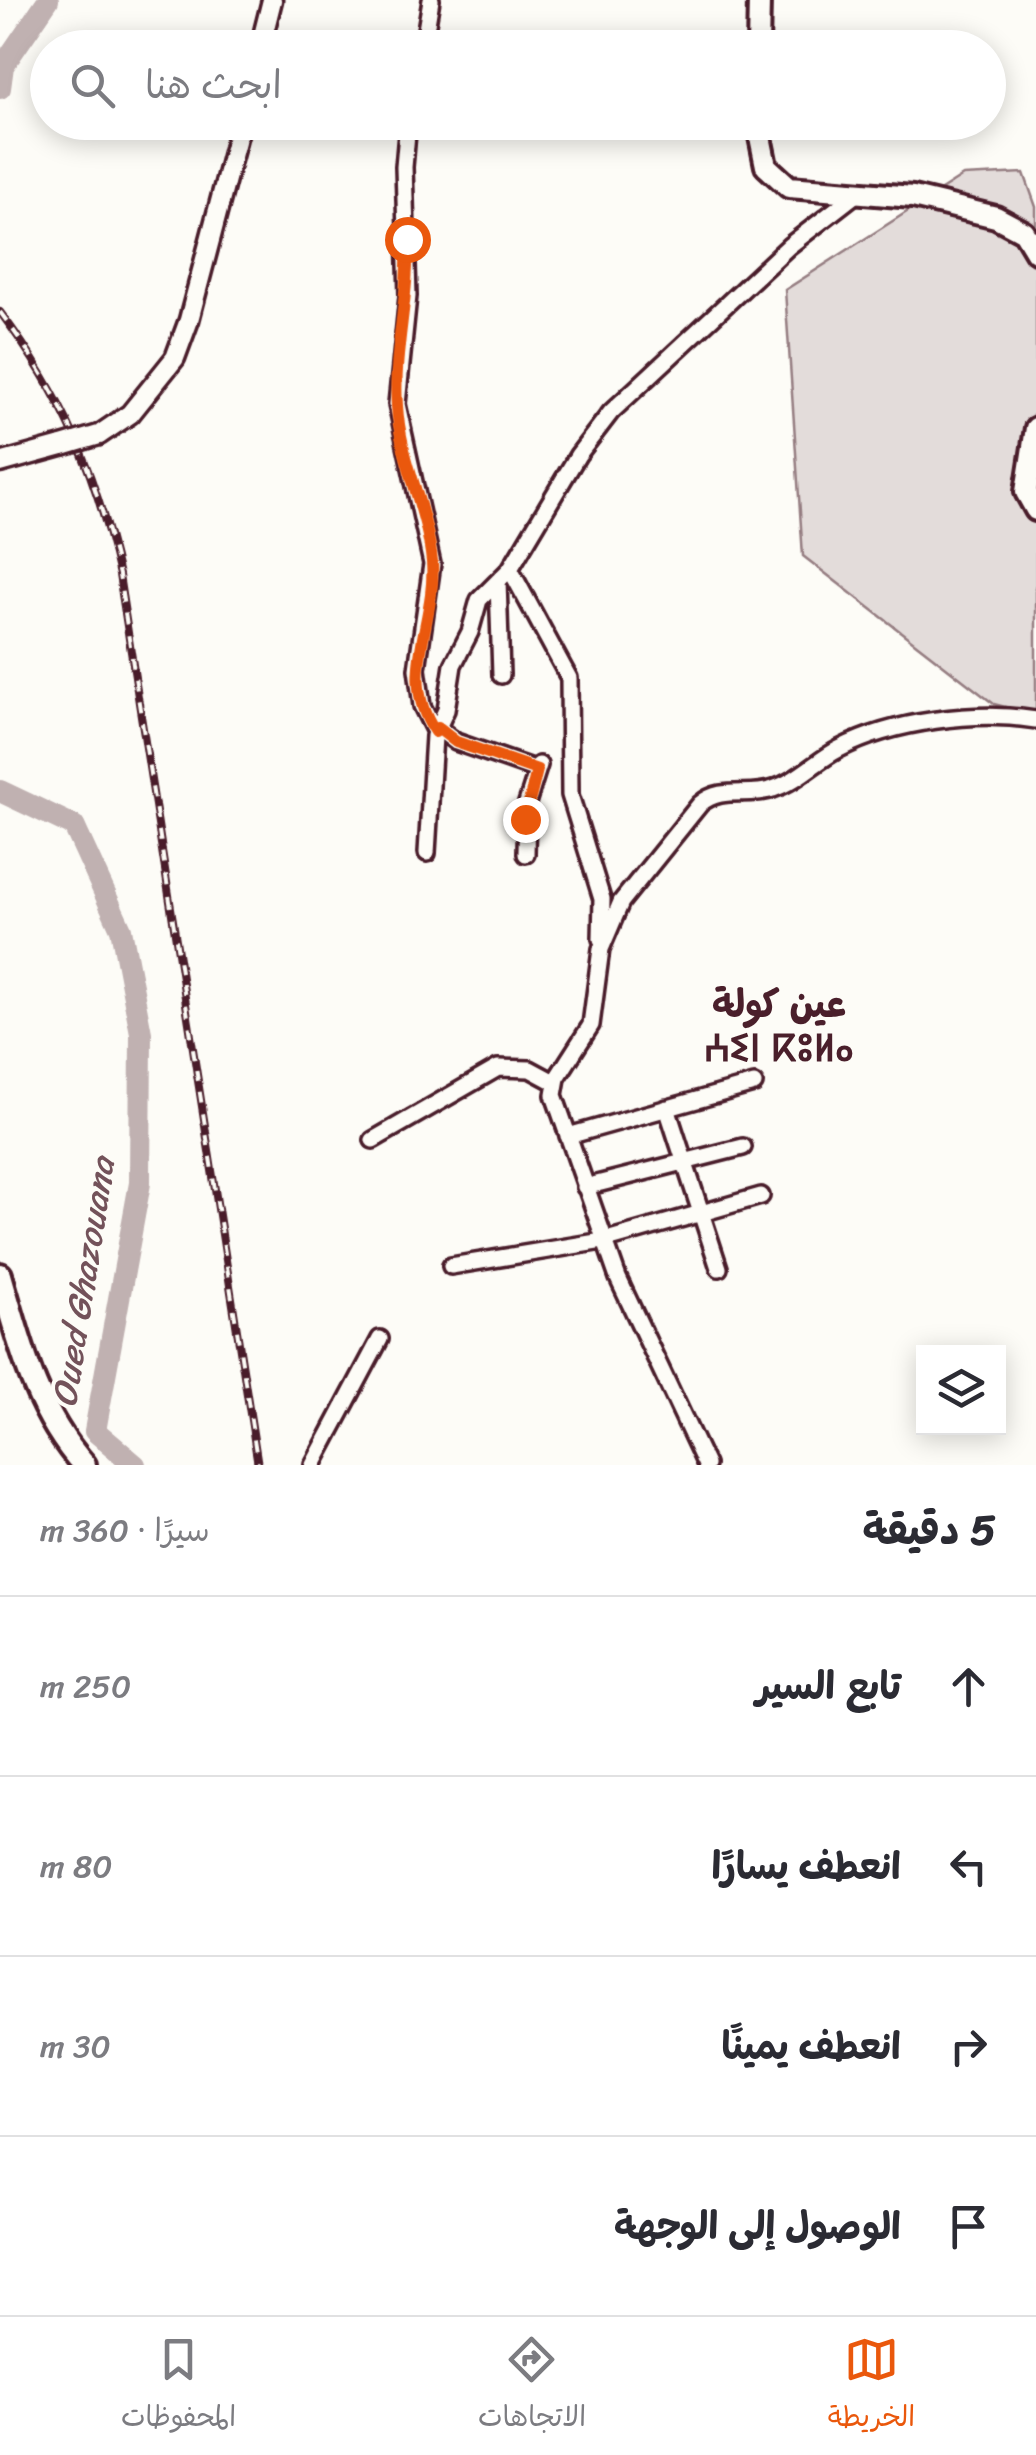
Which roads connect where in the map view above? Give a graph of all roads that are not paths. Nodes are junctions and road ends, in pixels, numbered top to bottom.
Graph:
1 (272, 0) edge
2 (431, 0) edge
3 (759, 0) edge
4 (264, 30) edge
5 (426, 30) edge
6 (758, 30) edge
7 (235, 140) edge
8 (406, 140) edge
9 (760, 140) edge
10 (856, 194) junction
11 (1036, 252) edge
12 (1036, 428) edge
13 (0, 463) edge
14 (1036, 510) edge
15 (504, 575) junction
16 (501, 674) dead end
17 (1036, 720) edge
18 (437, 730) junction
19 (427, 853) dead end
20 (526, 854) dead end
21 (601, 949) junction
22 (556, 1084) junction
23 (754, 1084) dead end
24 (667, 1108) junction
25 (568, 1136) junction
26 (373, 1140) dead end
27 (743, 1146) dead end
28 (684, 1162) junction
29 (585, 1187) junction
30 (761, 1196) dead end
31 (701, 1213) junction
32 (604, 1241) junction
33 (451, 1266) dead end
34 (719, 1268) dead end
35 (0, 1275) edge
36 (380, 1339) dead end
37 (84, 1465) edge
38 (312, 1465) edge
39 (706, 1465) edge

1 - 4 street
2 - 5 street
3 - 6 main road
7 - 13 street, bridge
8 - 18 street
9 - 10 main road
10 - 11 main road
10 - 15 street
12 - 14 main road
15 - 16 street
15 - 18 street
15 - 21 street
17 - 21 street
18 - 19 street
18 - 20 street
21 - 22 street
22 - 25 street
22 - 26 street
23 - 24 street
24 - 25 street
24 - 28 street
25 - 29 street
27 - 28 street
28 - 29 street
28 - 31 street
29 - 32 street
30 - 31 street
31 - 32 street
31 - 34 street
32 - 33 street
32 - 39 street
35 - 37 main road
36 - 38 street

